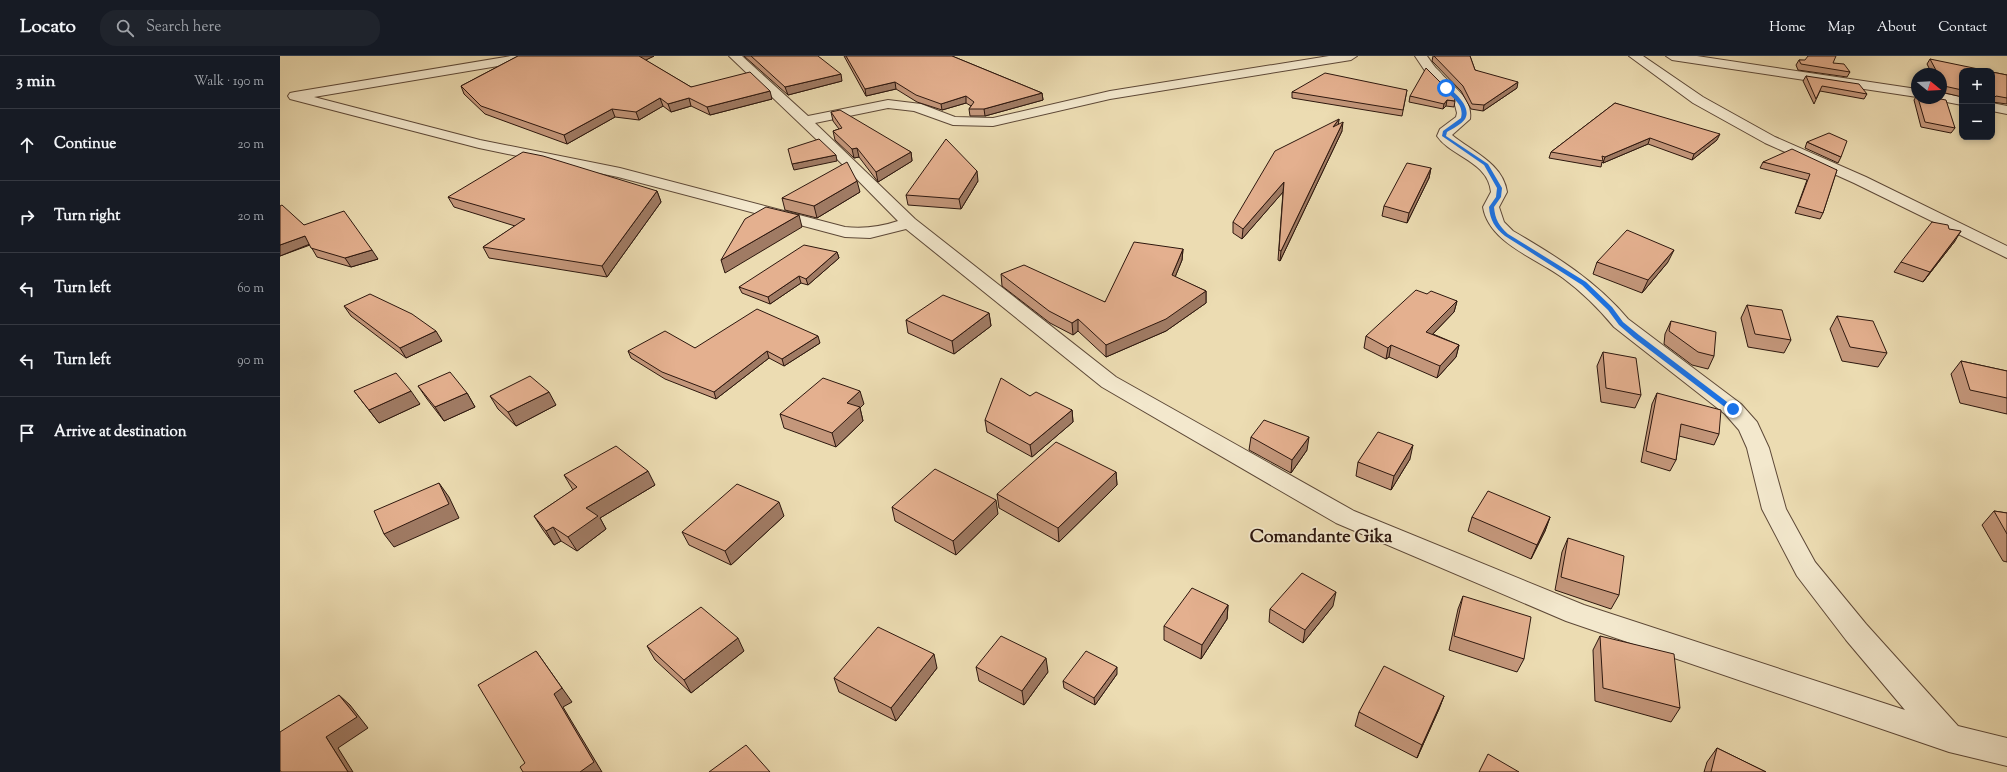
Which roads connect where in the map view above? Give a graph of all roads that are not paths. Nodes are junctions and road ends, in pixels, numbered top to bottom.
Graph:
1 (533, 56) edge
2 (735, 56) edge
3 (1351, 56) edge
4 (1420, 56) edge
5 (1635, 56) edge
6 (1672, 56) edge
7 (1911, 91) edge
8 (288, 97) edge
9 (1947, 98) edge
10 (1959, 100) edge
11 (1995, 108) edge
12 (2007, 110) edge
13 (805, 122) junction
14 (909, 223) junction
15 (2007, 253) edge
16 (1949, 738) junction
17 (2007, 752) edge

1 - 8 street
2 - 13 street
3 - 13 street
4 - 16 street
5 - 15 street
6 - 7 street
8 - 14 street
9 - 10 street
11 - 12 street
13 - 14 street
14 - 16 street
16 - 17 street

